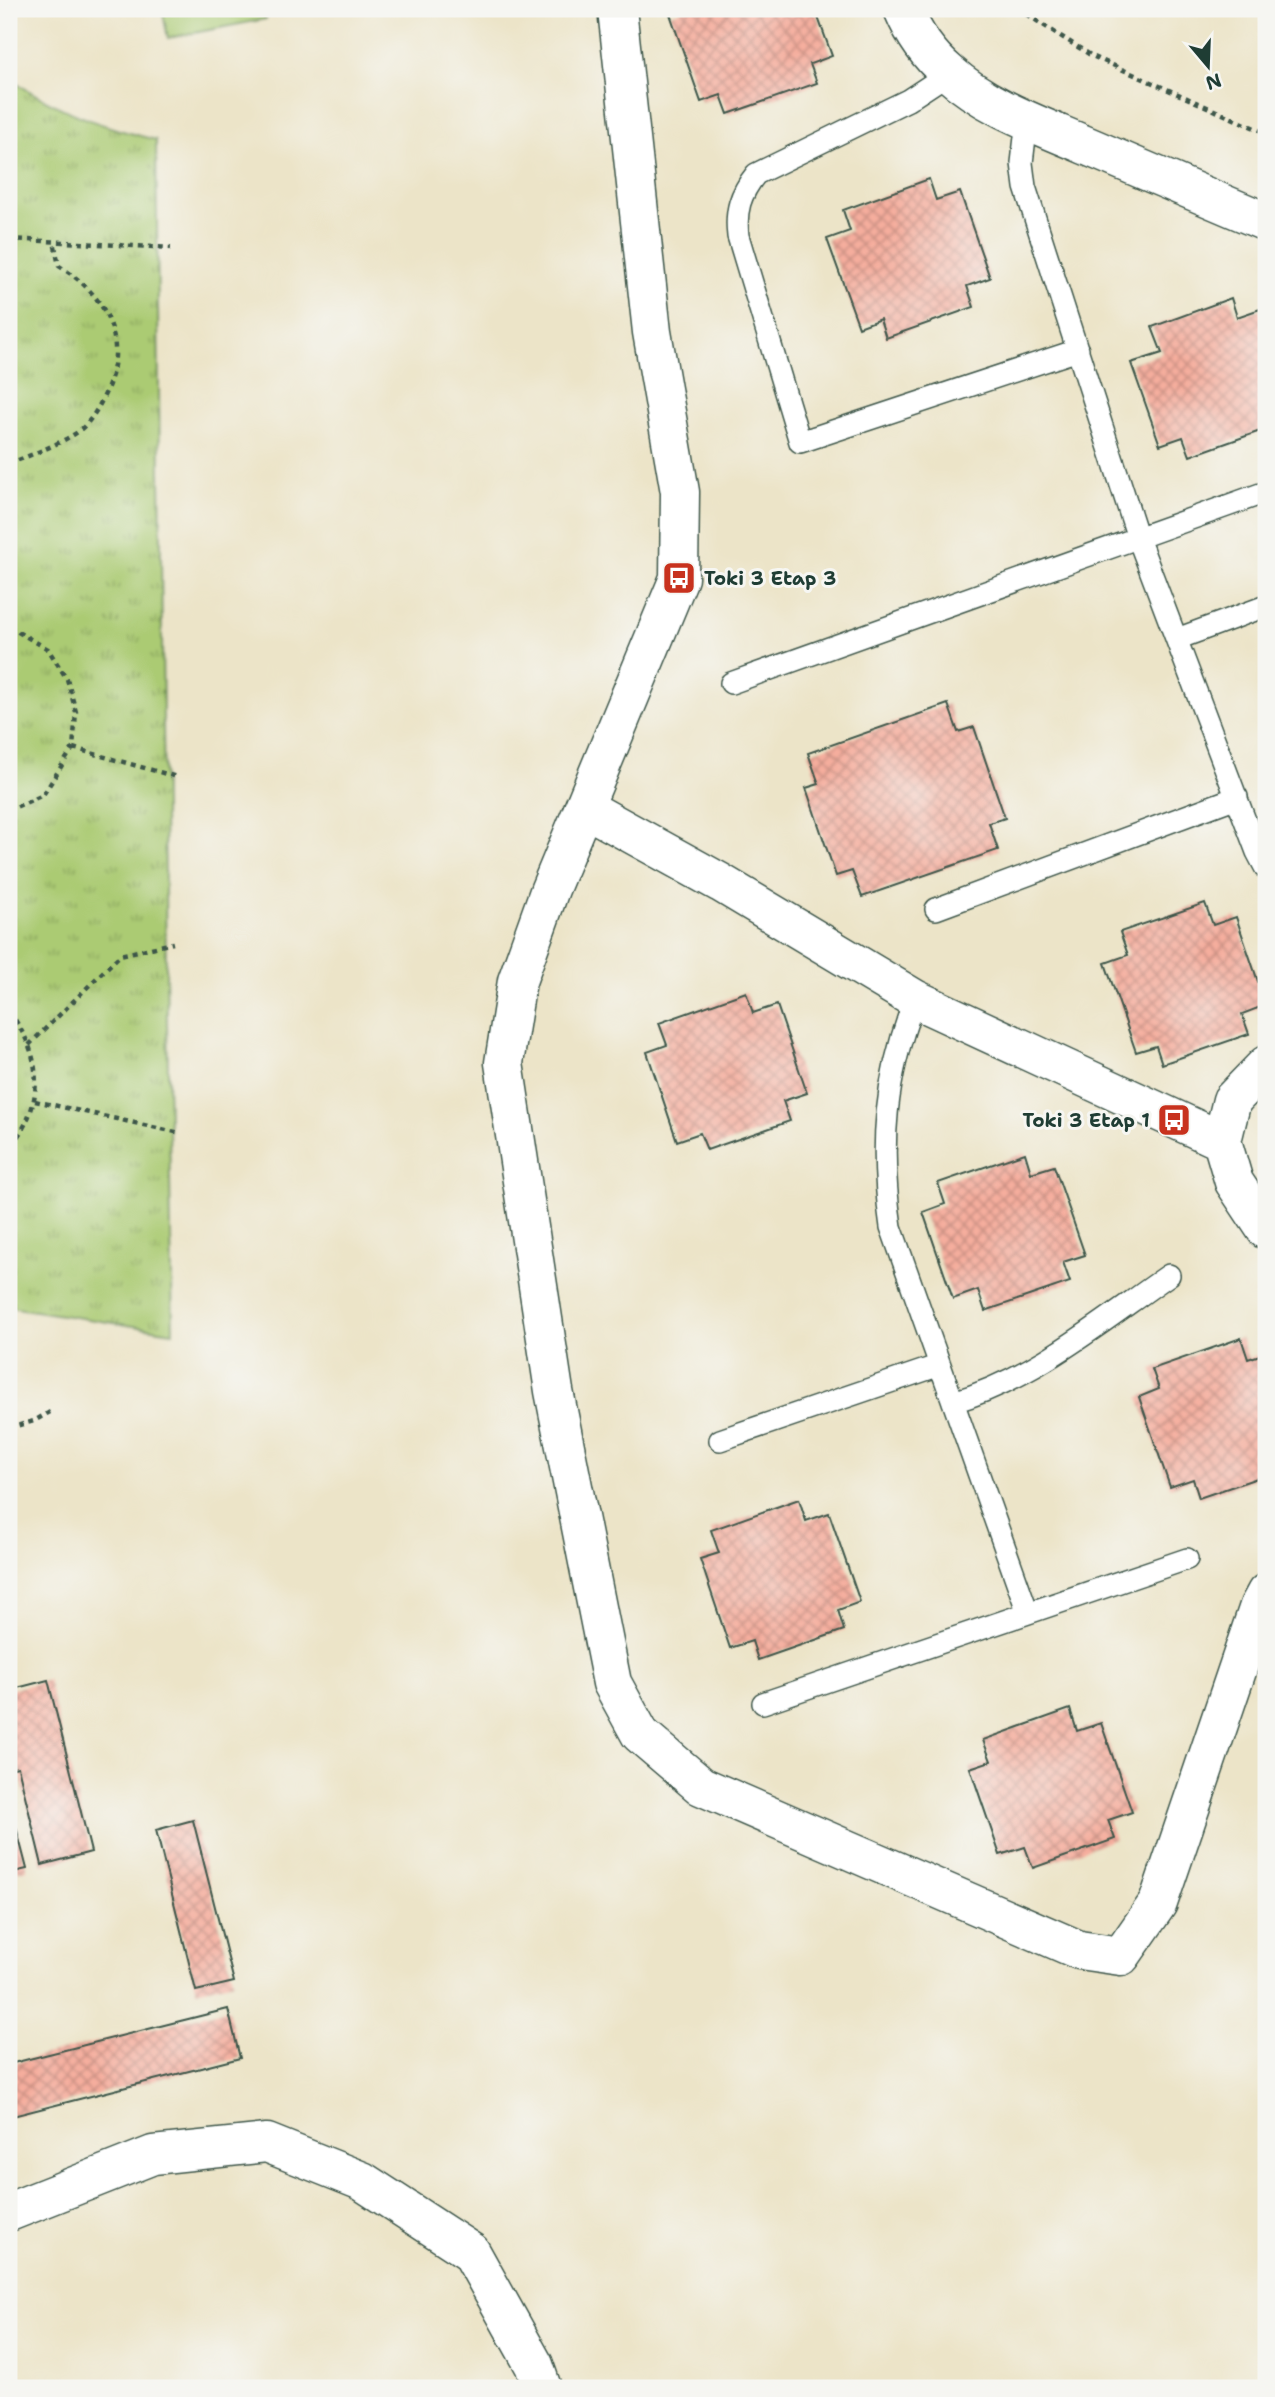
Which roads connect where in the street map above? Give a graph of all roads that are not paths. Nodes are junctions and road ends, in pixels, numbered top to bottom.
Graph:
1 (617, 9) edge
2 (903, 9) edge
3 (949, 74) junction
4 (1027, 120) junction
5 (1266, 222) edge
6 (1078, 350) junction
7 (1266, 492) edge
8 (1138, 538) junction
9 (1266, 606) edge
10 (1177, 639) junction
11 (730, 683) dead end
12 (1237, 797) junction
13 (585, 808) junction
14 (1266, 869) edge
15 (936, 909) dead end
16 (915, 999) junction
17 (1266, 1065) edge
18 (1222, 1141) junction
19 (1266, 1230) edge
20 (1169, 1275) dead end
21 (940, 1365) junction
22 (953, 1402) junction
23 (720, 1440) dead end
24 (1187, 1559) dead end
25 (1266, 1593) edge
26 (1028, 1613) junction
27 (763, 1703) dead end
28 (9, 2213) edge
29 (542, 2388) edge

1 - 13 street
2 - 3 street
3 - 4 street
3 - 6 lane
4 - 5 street
4 - 6 lane
6 - 8 lane
7 - 8 lane
8 - 10 lane
8 - 11 lane
9 - 10 lane
10 - 12 lane
12 - 14 lane
12 - 15 lane
13 - 16 street
13 - 25 street
16 - 18 street
16 - 21 lane
17 - 18 street
18 - 19 street
20 - 22 lane
21 - 22 lane
21 - 23 lane
22 - 26 lane
24 - 26 lane
26 - 27 lane
28 - 29 street

